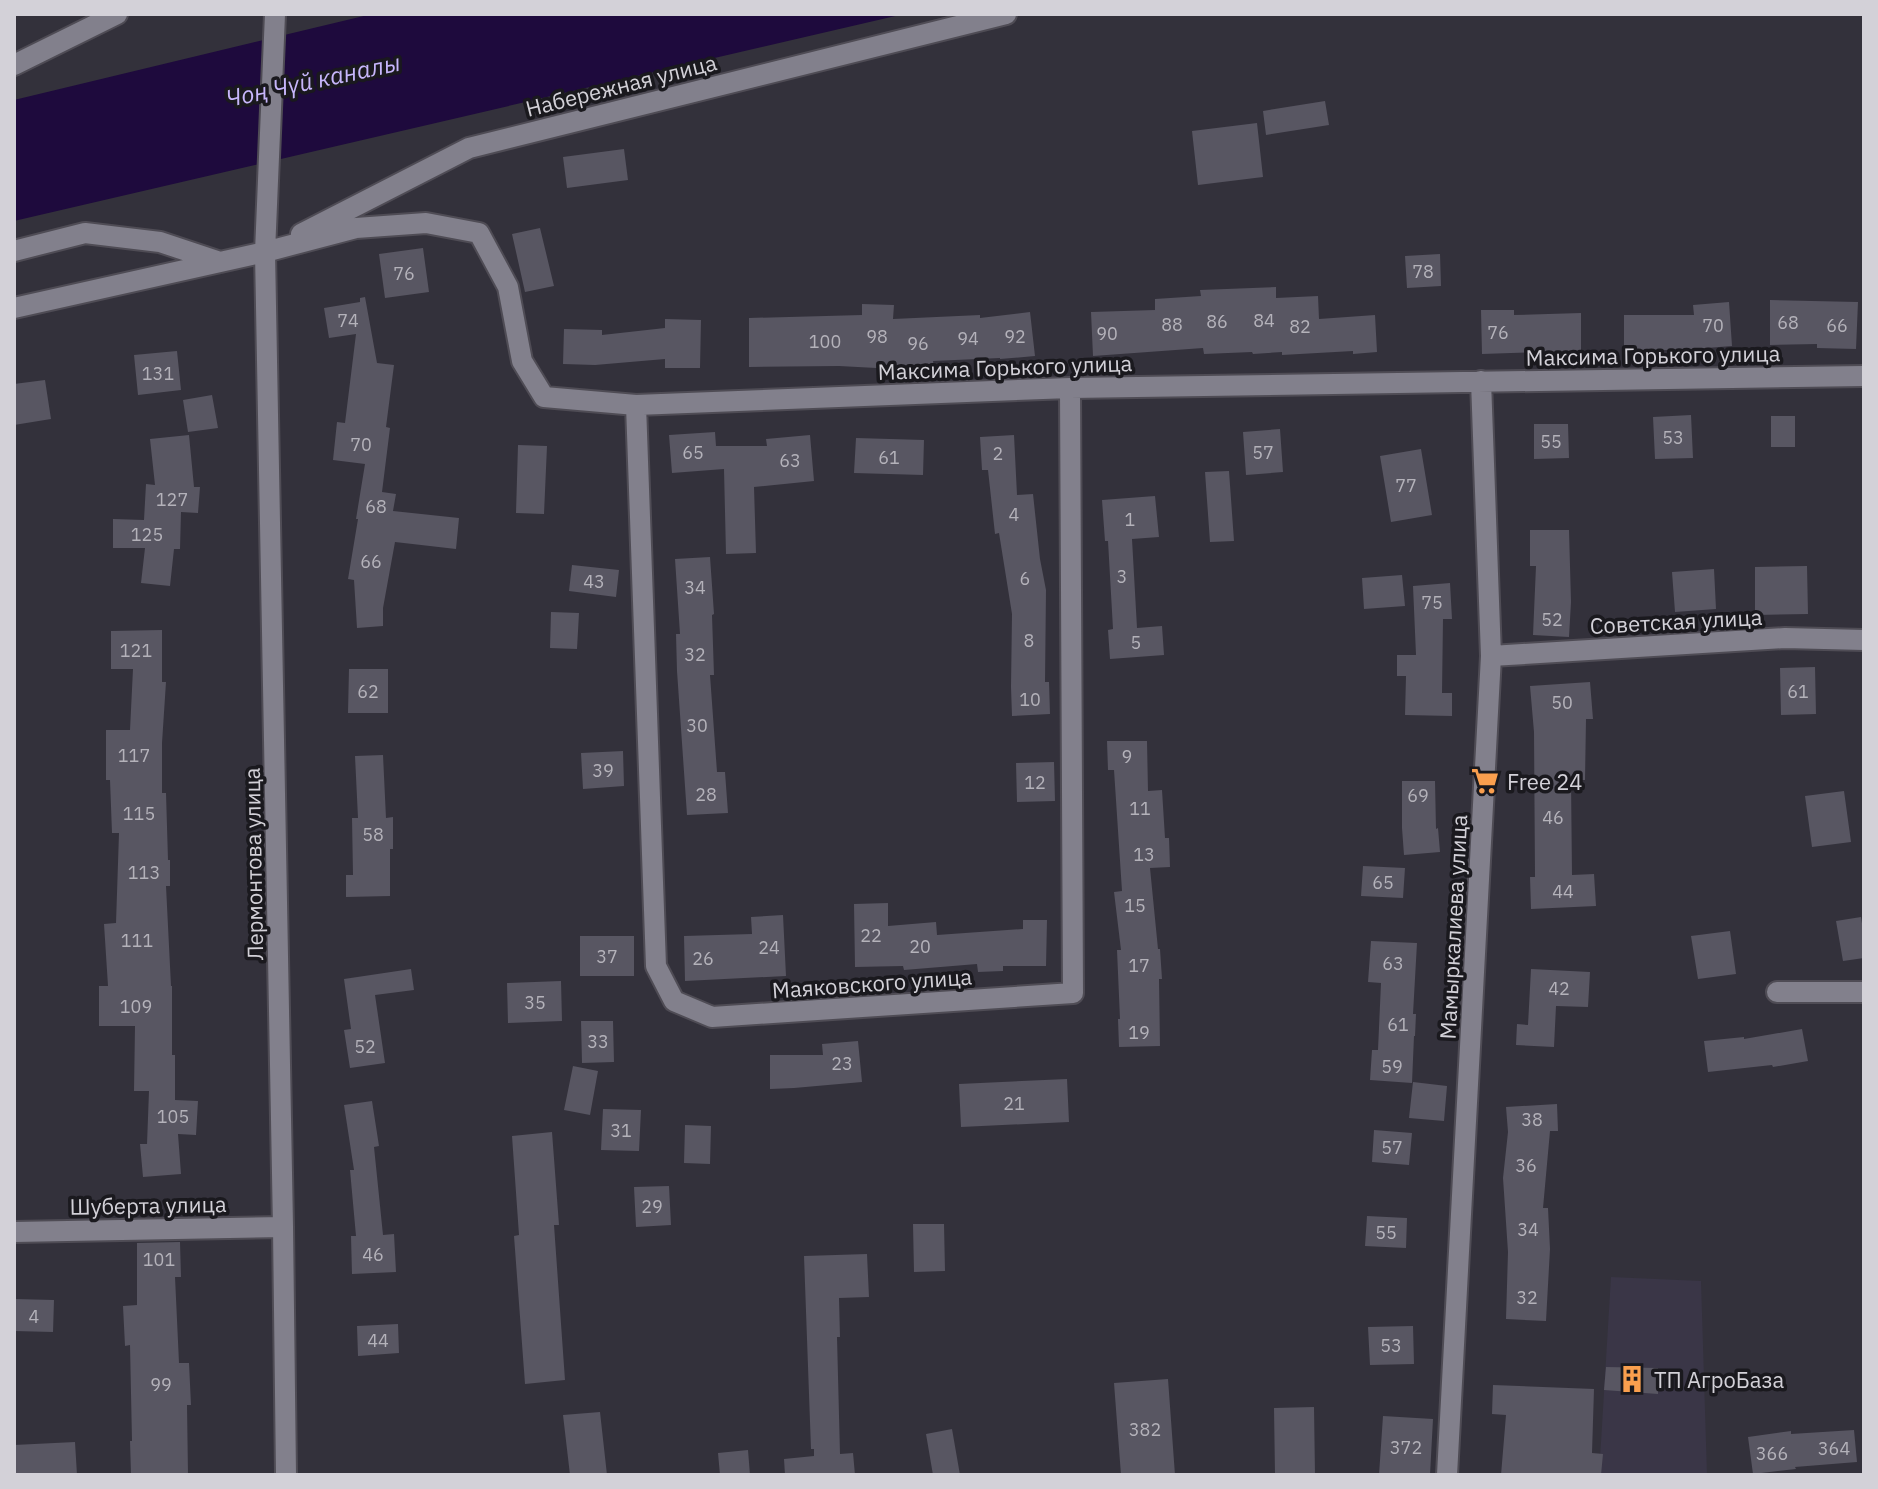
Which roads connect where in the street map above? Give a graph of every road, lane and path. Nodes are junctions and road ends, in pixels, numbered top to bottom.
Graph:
1 (117, 14) edge
2 (275, 14) edge
3 (1006, 14) edge
4 (14, 65) edge
5 (14, 251) edge
6 (265, 252) junction
7 (222, 262) junction
8 (14, 308) edge
9 (1864, 376) edge
10 (1481, 381) junction
11 (1070, 388) junction
12 (636, 405) junction
13 (1864, 640) edge
14 (1491, 656) junction
15 (1777, 992) dead end
16 (1864, 992) edge
17 (283, 1227) junction
18 (14, 1232) edge
19 (286, 1475) edge
20 (1447, 1475) edge

1 - 4 street
2 - 6 street, Лермонтова улица
3 - 6 street, Набережная улица
5 - 7 street
6 - 7 street
6 - 12 street, Максима Горького улица
6 - 17 street, Лермонтова улица
7 - 8 street
9 - 10 street, Максима Горького улица
10 - 11 street, Максима Горького улица
10 - 14 street, Мамыркалиева улица
11 - 12 street, Максима Горького улица
11 - 12 street, Маяковского улица
13 - 14 street, Советская улица
14 - 20 street, Мамыркалиева улица
15 - 16 street
17 - 18 street, Шуберта улица
17 - 19 street, Лермонтова улица

